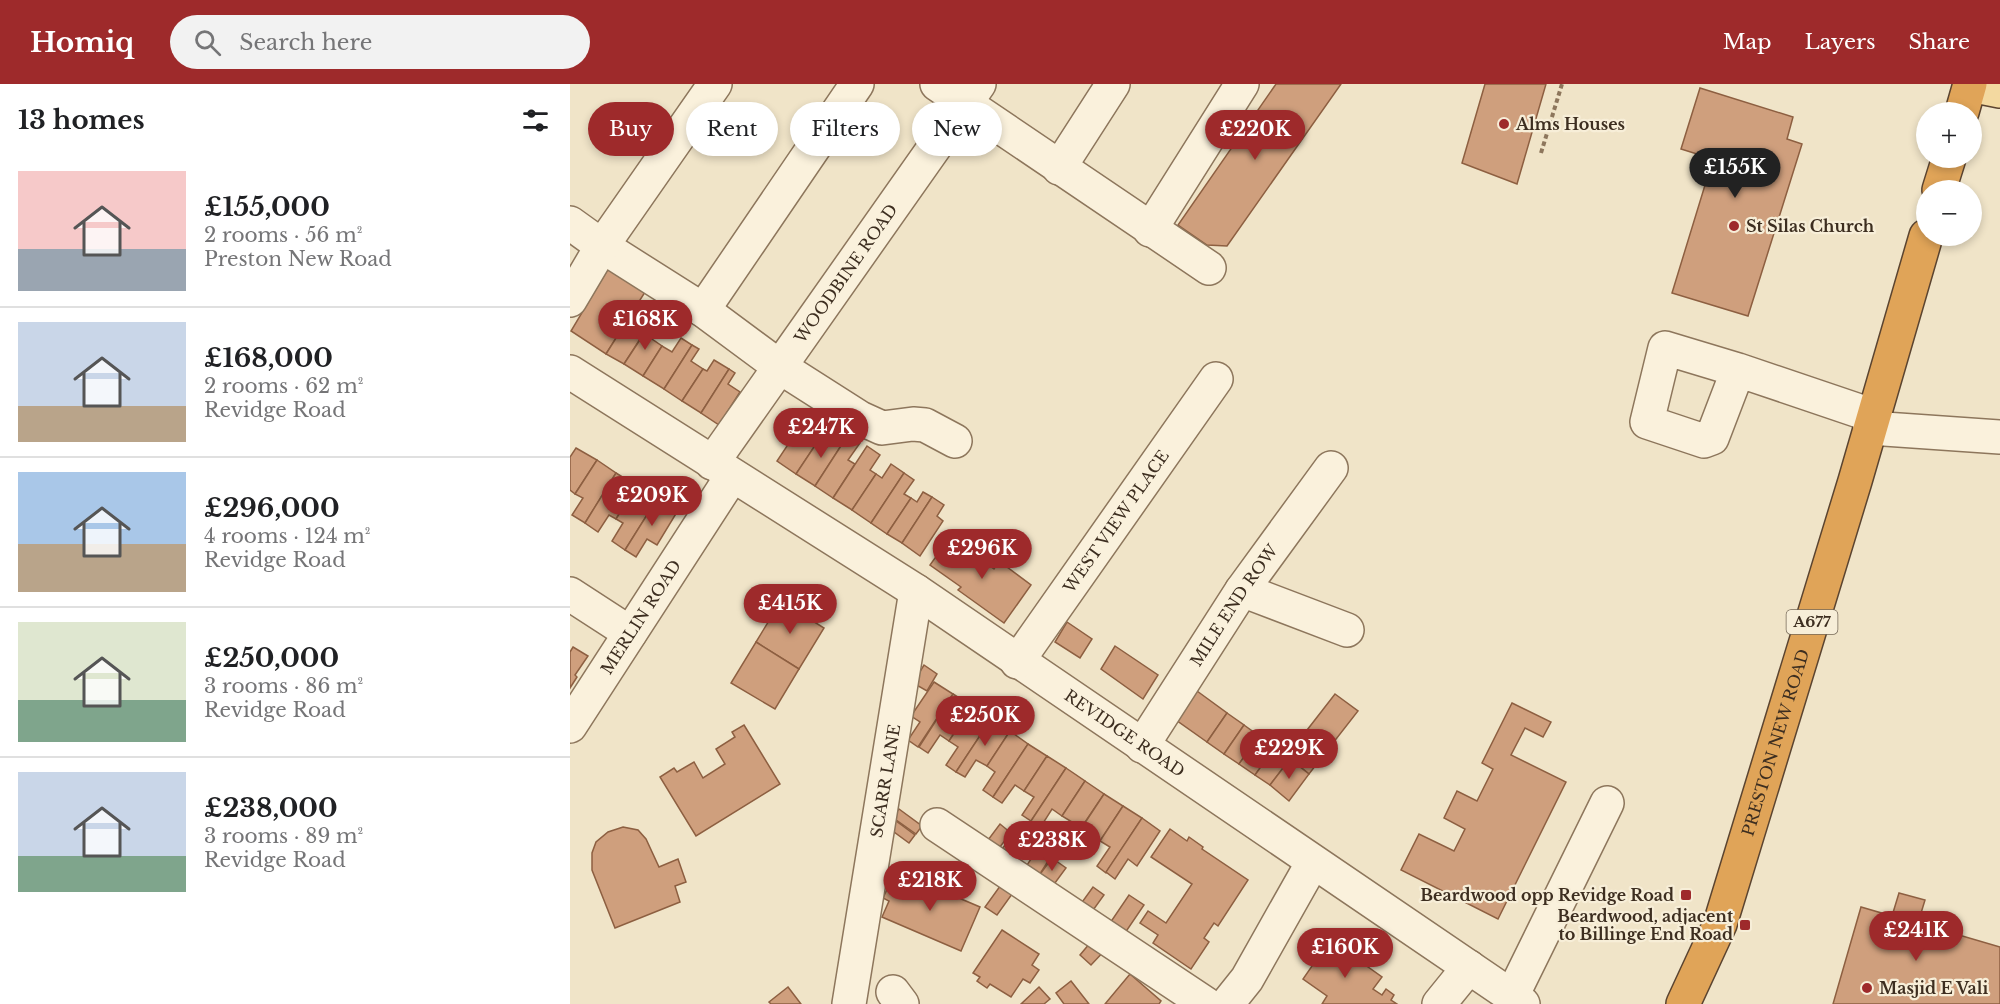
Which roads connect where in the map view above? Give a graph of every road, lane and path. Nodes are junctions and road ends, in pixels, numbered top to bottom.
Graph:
1 (715, 84) edge
2 (857, 84) edge
3 (937, 84) edge
4 (1113, 84) edge
5 (1242, 84) edge
6 (1562, 84) edge
7 (972, 94) edge
8 (1541, 153) dead end
9 (1059, 168) junction
10 (570, 223) edge
11 (1150, 230) junction
12 (602, 246) junction
13 (1923, 246) edge
14 (1209, 268) dead end
15 (570, 300) edge
16 (703, 310) junction
17 (780, 367) junction
18 (1738, 370) dead end
19 (570, 372) edge
20 (1216, 379) dead end
21 (1872, 422) junction
22 (2000, 436) edge
23 (955, 441) dead end
24 (1331, 468) dead end
25 (722, 469) junction
26 (1242, 590) junction
27 (916, 591) junction
28 (570, 594) edge
29 (1347, 630) dead end
30 (630, 633) junction
31 (1017, 662) junction
32 (570, 726) edge
33 (1142, 746) junction
34 (1607, 803) dead end
35 (937, 825) dead end
36 (1313, 862) junction
37 (1469, 968) junction
38 (1517, 1000) edge
39 (849, 1004) edge
40 (1206, 1004) edge
41 (1227, 1004) edge
42 (1439, 1004) edge
43 (1683, 1004) edge

1 - 12 street
2 - 16 street
3 - 7 street
4 - 9 street
5 - 11 street
6 - 8 path
7 - 9 street
7 - 17 street, WOODBINE ROAD
9 - 11 street
10 - 12 street
11 - 14 street
12 - 15 street
12 - 16 street
13 - 21 highway, PRESTON NEW ROAD / A677
16 - 17 street
17 - 23 street
17 - 25 street, WOODBINE ROAD
18 - 21 street
19 - 25 street, REVIDGE ROAD
20 - 31 street, WEST VIEW PLACE
21 - 22 street
21 - 43 highway, PRESTON NEW ROAD / A677
24 - 26 street, MILE END ROW
25 - 27 street, REVIDGE ROAD
25 - 30 street, MERLIN ROAD
26 - 29 street
26 - 33 street, MILE END ROW
27 - 31 street, REVIDGE ROAD
27 - 39 street, SCARR LANE
28 - 30 street
30 - 32 street, MERLIN ROAD
31 - 33 street, REVIDGE ROAD
33 - 36 street, REVIDGE ROAD
34 - 38 street
35 - 40 street
36 - 37 street, REVIDGE ROAD
36 - 41 street
37 - 38 street, REVIDGE ROAD
37 - 42 street

